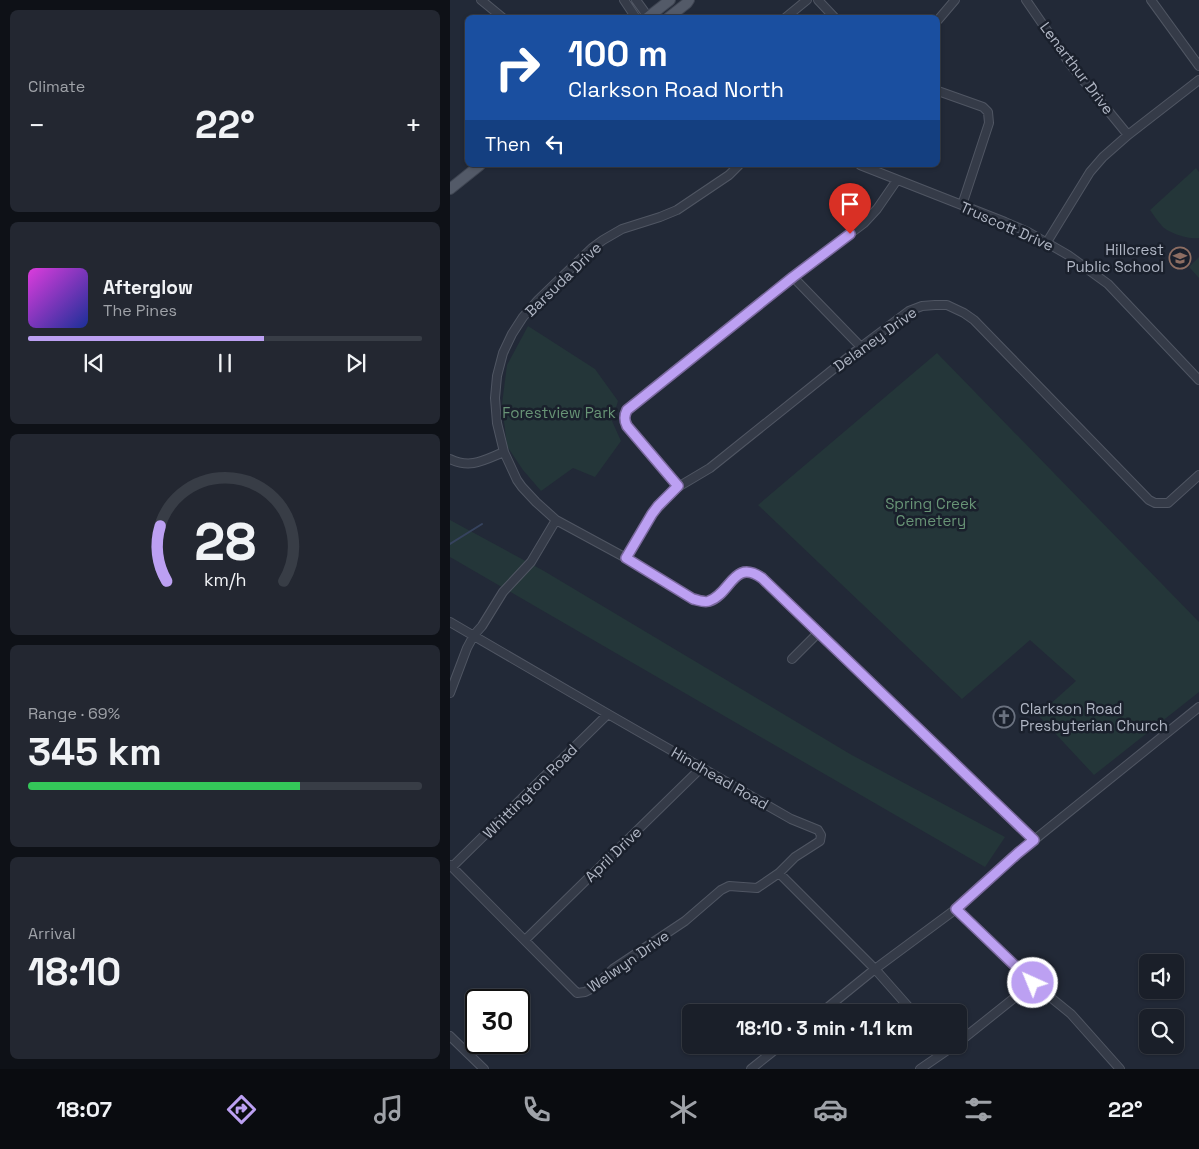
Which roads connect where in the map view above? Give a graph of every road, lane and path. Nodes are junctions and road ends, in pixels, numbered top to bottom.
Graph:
1 (481, 0) edge
2 (624, 0) edge
3 (636, 0) edge
4 (670, 0) edge
5 (689, 0) edge
6 (807, 0) edge
7 (818, 0) edge
8 (955, 0) edge
9 (1026, 0) edge
10 (1152, 0) edge
11 (499, 15) edge
12 (634, 15) edge
13 (647, 15) edge
14 (651, 15) edge
15 (672, 15) edge
16 (789, 15) edge
17 (832, 15) edge
18 (940, 18) edge
19 (1199, 66) edge
20 (1199, 80) edge
21 (940, 92) edge
22 (1128, 135) junction
23 (478, 167) edge
24 (737, 167) edge
25 (865, 167) edge
26 (897, 180) junction
27 (450, 189) edge
28 (962, 205) junction
29 (1047, 242) junction
30 (793, 277) junction
31 (861, 347) junction
32 (1199, 380) edge
33 (504, 452) junction
34 (450, 458) edge
35 (1199, 475) edge
36 (678, 486) junction
37 (556, 520) junction
38 (626, 558) junction
39 (450, 622) edge
40 (818, 632) junction
41 (474, 635) junction
42 (792, 659) dead end
43 (450, 693) edge
44 (1199, 708) edge
45 (608, 714) junction
46 (702, 767) junction
47 (1034, 840) junction
48 (451, 866) edge
49 (779, 874) junction
50 (956, 909) junction
51 (525, 940) junction
52 (875, 969) junction
53 (1033, 983) junction
54 (832, 1004) edge
55 (906, 1004) edge
56 (450, 1036) edge
57 (967, 1036) edge
58 (770, 1054) edge
59 (937, 1054) edge
60 (484, 1069) edge
61 (751, 1069) edge
62 (920, 1069) edge
63 (1120, 1069) edge

1 - 11 street
2 - 12 street
3 - 13 street
4 - 14 main road
5 - 15 main road
6 - 16 street
7 - 17 street
8 - 18 street
9 - 22 street, Lenarthur Drive
10 - 19 street
20 - 22 street
21 - 28 street
22 - 29 street
23 - 27 main road
24 - 33 street, Barsuda Drive
25 - 26 street, Truscott Drive
26 - 28 street, Truscott Drive
26 - 30 street
28 - 29 street, Truscott Drive
29 - 32 street, Truscott Drive
30 - 31 street
30 - 36 street
31 - 35 street, Delaney Drive
31 - 36 street, Delaney Drive
33 - 34 street
33 - 37 street, Barsuda Drive
36 - 38 street, Delaney Drive
37 - 38 street, Barsuda Drive
37 - 41 street
38 - 40 street, Barsuda Drive
39 - 41 street, Hindhead Road
40 - 42 street
40 - 47 street, Barsuda Drive
41 - 43 street
41 - 45 street, Hindhead Road
44 - 47 street
45 - 46 street, Hindhead Road
45 - 48 street, Whittington Road
46 - 49 street, Hindhead Road
46 - 51 street, April Drive
47 - 50 street
48 - 51 street, Welwyn Drive
49 - 51 street, Welwyn Drive
49 - 52 street
50 - 52 street
50 - 53 street
52 - 54 street
52 - 55 street
53 - 57 street
53 - 63 street
56 - 60 street
58 - 61 street
59 - 62 street

